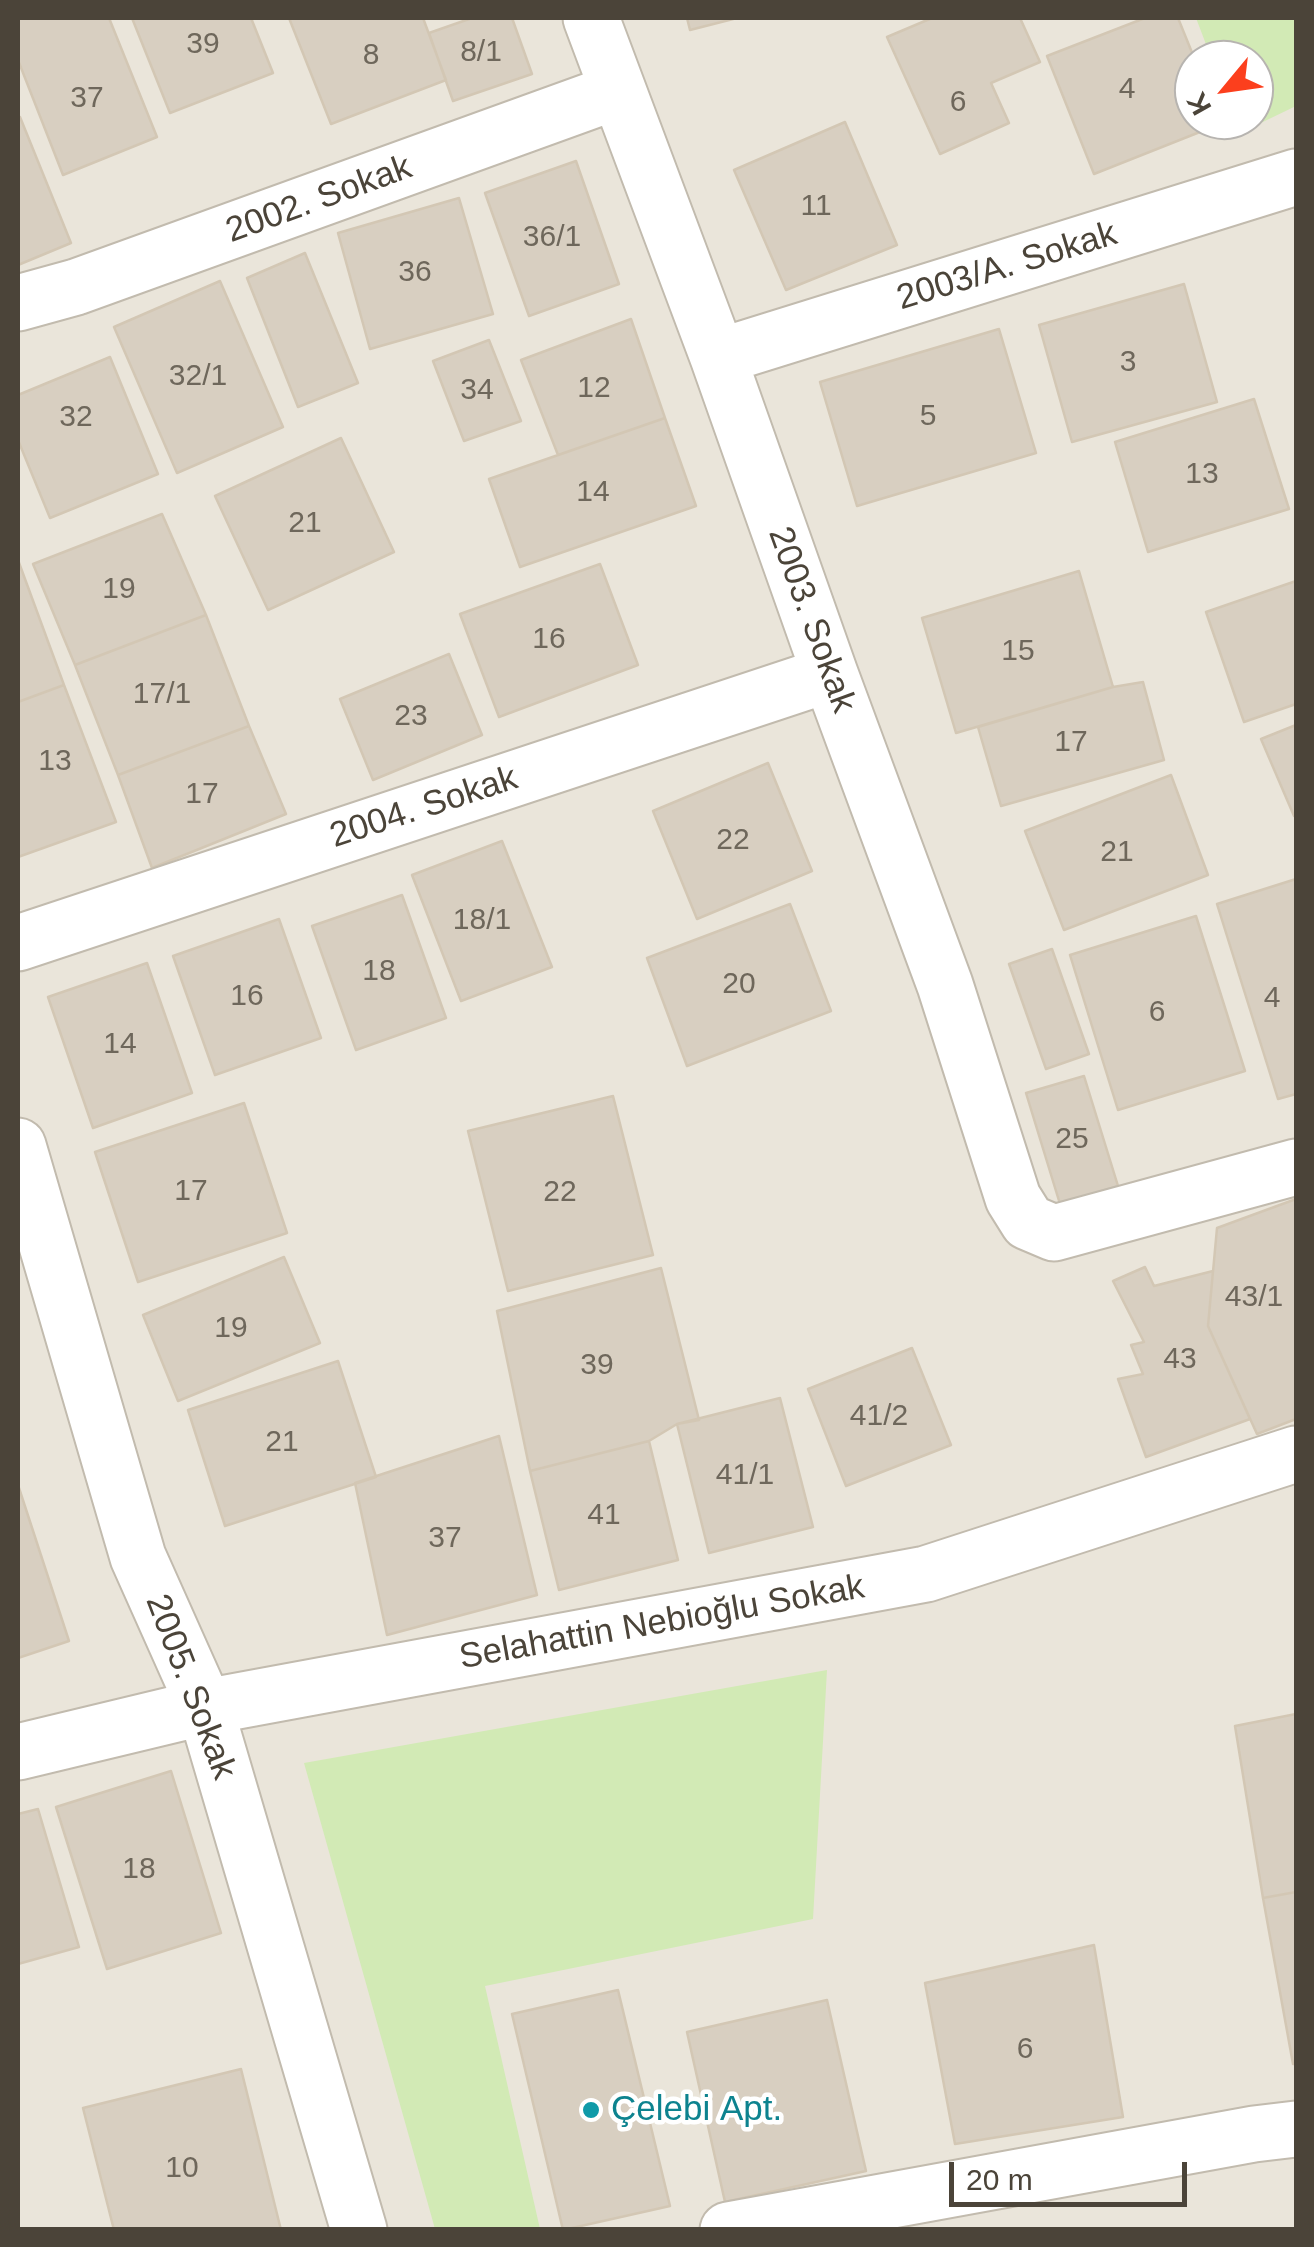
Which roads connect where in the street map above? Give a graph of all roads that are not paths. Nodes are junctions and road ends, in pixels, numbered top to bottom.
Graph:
1 (591, 18) edge
2 (618, 91) junction
3 (1296, 177) edge
4 (18, 304) edge
5 (718, 357) junction
6 (830, 674) junction
7 (18, 942) edge
8 (18, 1146) edge
9 (1296, 1166) edge
10 (1296, 1454) edge
11 (205, 1708) junction
12 (18, 1752) edge
13 (1296, 2129) edge
14 (359, 2230) edge
15 (728, 2230) edge

1 - 2 street, 2003. Sokak
2 - 4 street, 2002. Sokak
2 - 5 street, 2003. Sokak
3 - 5 street, 2003/A. Sokak
5 - 6 street, 2003. Sokak
6 - 7 street, 2004. Sokak
6 - 9 street, 2003. Sokak
8 - 11 street, 2005. Sokak
10 - 11 street, Selahattin Nebioğlu Sokak
11 - 12 street, Selahattin Nebioğlu Sokak
11 - 14 street, 2005. Sokak
13 - 15 street

